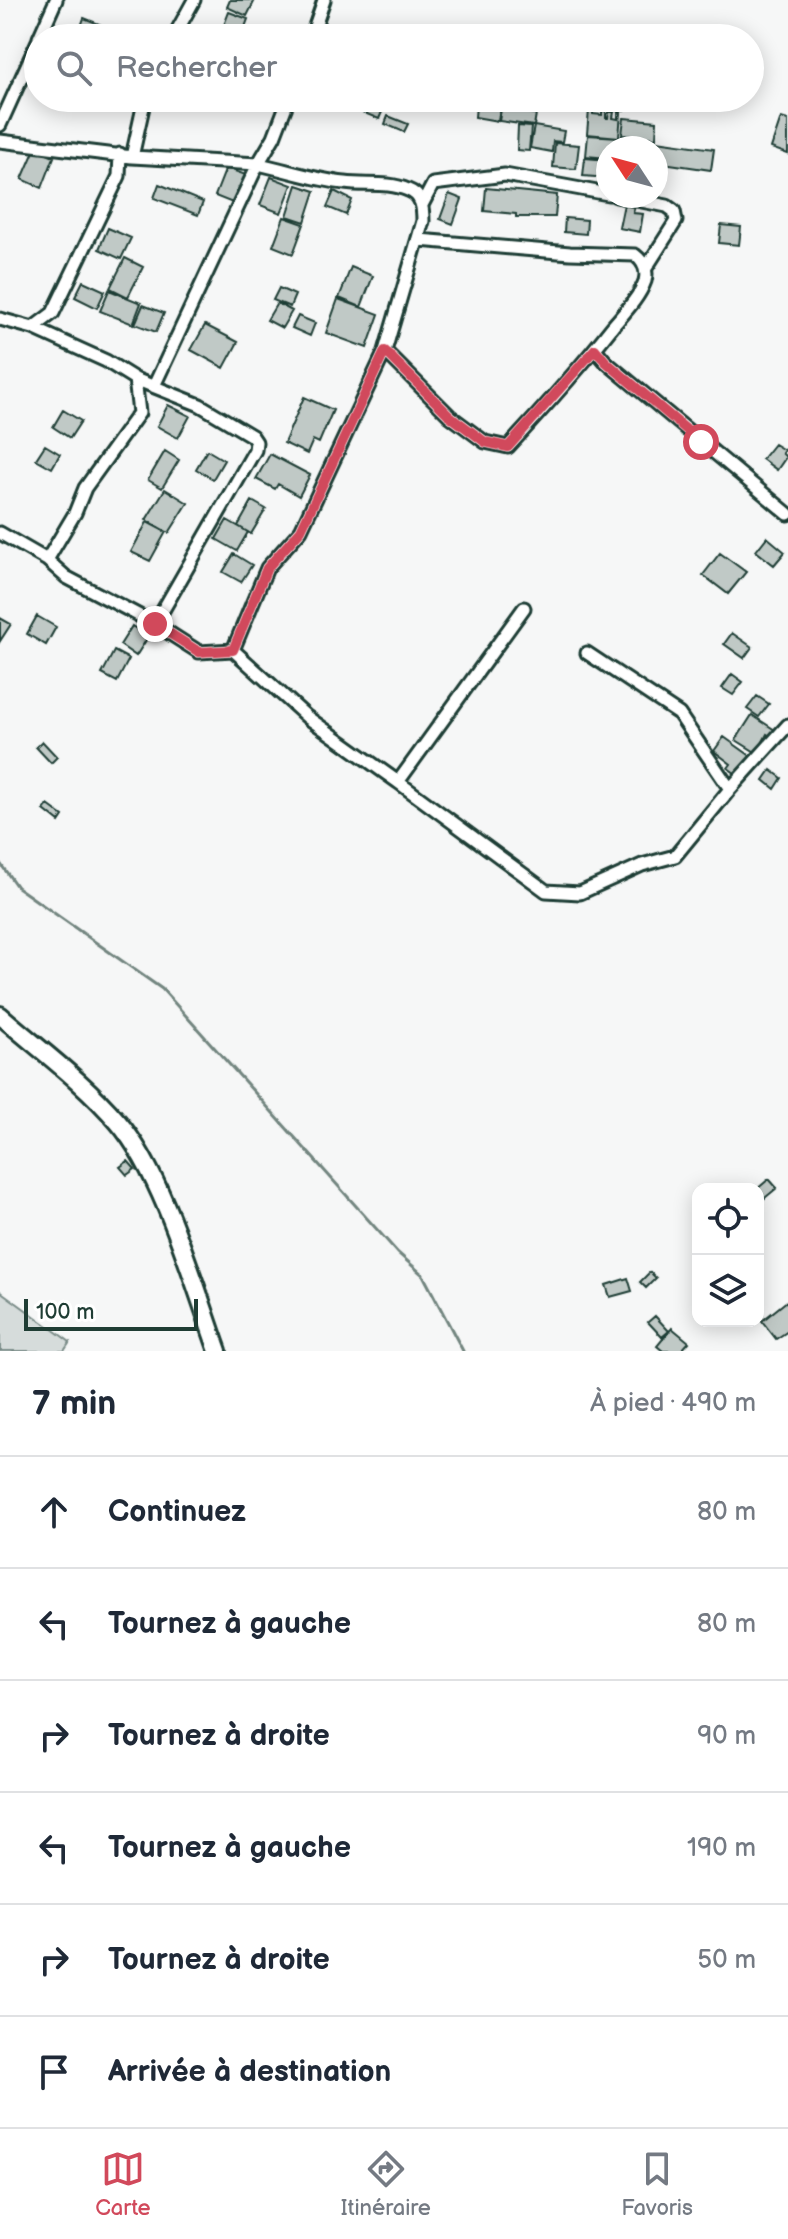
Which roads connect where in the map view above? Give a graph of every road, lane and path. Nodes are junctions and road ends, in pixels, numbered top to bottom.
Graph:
1 (56, 0) edge
2 (194, 0) edge
3 (324, 0) edge
4 (46, 24) edge
5 (181, 24) edge
6 (316, 24) edge
7 (24, 72) edge
8 (140, 112) edge
9 (284, 112) edge
10 (0, 125) edge
11 (0, 141) edge
12 (126, 156) junction
13 (258, 164) junction
14 (596, 192) edge
15 (422, 205) junction
16 (668, 207) edge
17 (419, 240) junction
18 (646, 268) junction
19 (0, 319) edge
20 (33, 328) junction
21 (595, 349) junction
22 (385, 351) junction
23 (135, 379) junction
24 (154, 386) junction
25 (788, 514) edge
26 (0, 533) edge
27 (47, 560) junction
28 (524, 608) dead end
29 (155, 624) junction
30 (233, 650) junction
31 (587, 653) dead end
32 (788, 725) edge
33 (398, 782) junction
34 (730, 789) junction
35 (0, 1015) edge
36 (218, 1351) edge

1 - 4 street
2 - 5 street
3 - 6 street
7 - 10 street
8 - 12 street
9 - 13 street
11 - 12 street
12 - 13 street
12 - 20 street
13 - 15 street
13 - 24 street
14 - 15 street
15 - 17 street
16 - 18 street
17 - 18 street
17 - 22 street
18 - 21 street
19 - 20 street
20 - 23 street
21 - 22 street
21 - 25 street
22 - 30 street
23 - 24 street
23 - 27 street
24 - 29 street
26 - 27 street
27 - 29 street
28 - 33 street
29 - 30 street
30 - 33 street
31 - 34 street
32 - 34 street
33 - 34 street
35 - 36 street

